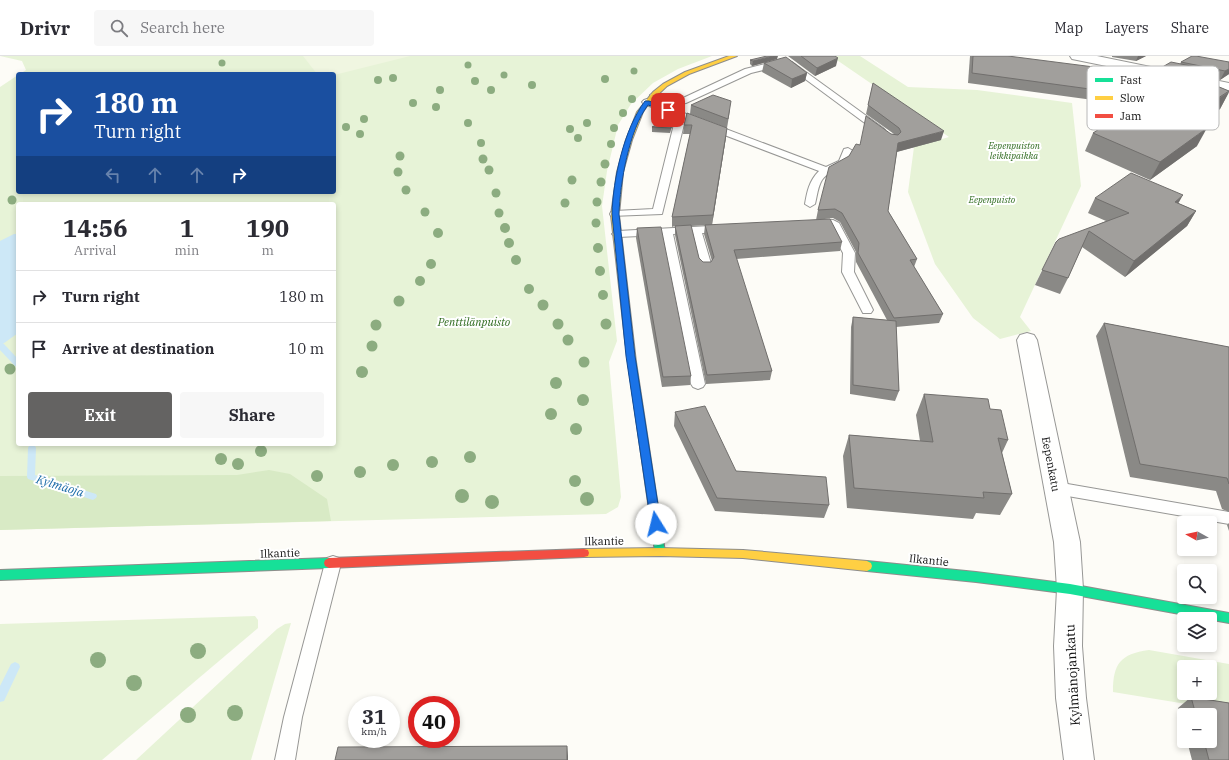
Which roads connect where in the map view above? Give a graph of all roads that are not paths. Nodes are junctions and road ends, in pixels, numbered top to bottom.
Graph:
1 (734, 56) edge
2 (1077, 56) edge
3 (784, 58) edge
4 (1126, 66) edge
5 (1219, 85) edge
6 (1229, 87) edge
7 (655, 95) junction
8 (647, 102) junction
9 (681, 115) junction
10 (887, 135) edge
11 (848, 151) dead end
12 (827, 170) junction
13 (810, 204) dead end
14 (615, 214) junction
15 (802, 225) edge
16 (696, 230) junction
17 (733, 230) edge
18 (667, 231) junction
19 (618, 234) junction
20 (706, 267) edge
21 (867, 310) dead end
22 (1027, 340) dead end
23 (698, 384) dead end
24 (1056, 488) junction
25 (1229, 518) edge
26 (660, 552) junction
27 (333, 563) junction
28 (0, 575) edge
29 (1070, 589) junction
30 (1229, 618) edge
31 (285, 760) edge
32 (1079, 760) edge

1 - 7 street
2 - 4 street
3 - 7 lane
3 - 10 lane
5 - 6 street
7 - 8 street
8 - 9 lane
8 - 14 street
9 - 12 lane
9 - 14 lane
11 - 12 lane
12 - 13 lane
14 - 19 street
15 - 21 lane
16 - 17 lane
16 - 18 lane
16 - 20 lane
18 - 19 lane
18 - 23 lane
19 - 26 street
22 - 24 street, Eepenkatu
24 - 25 lane
24 - 29 street, Eepenkatu
26 - 27 street, Ilkantie
26 - 29 street, Ilkantie
27 - 28 street, Ilkantie
27 - 31 lane
29 - 30 street, Ilkantie
29 - 32 street, Kylmänojankatu

